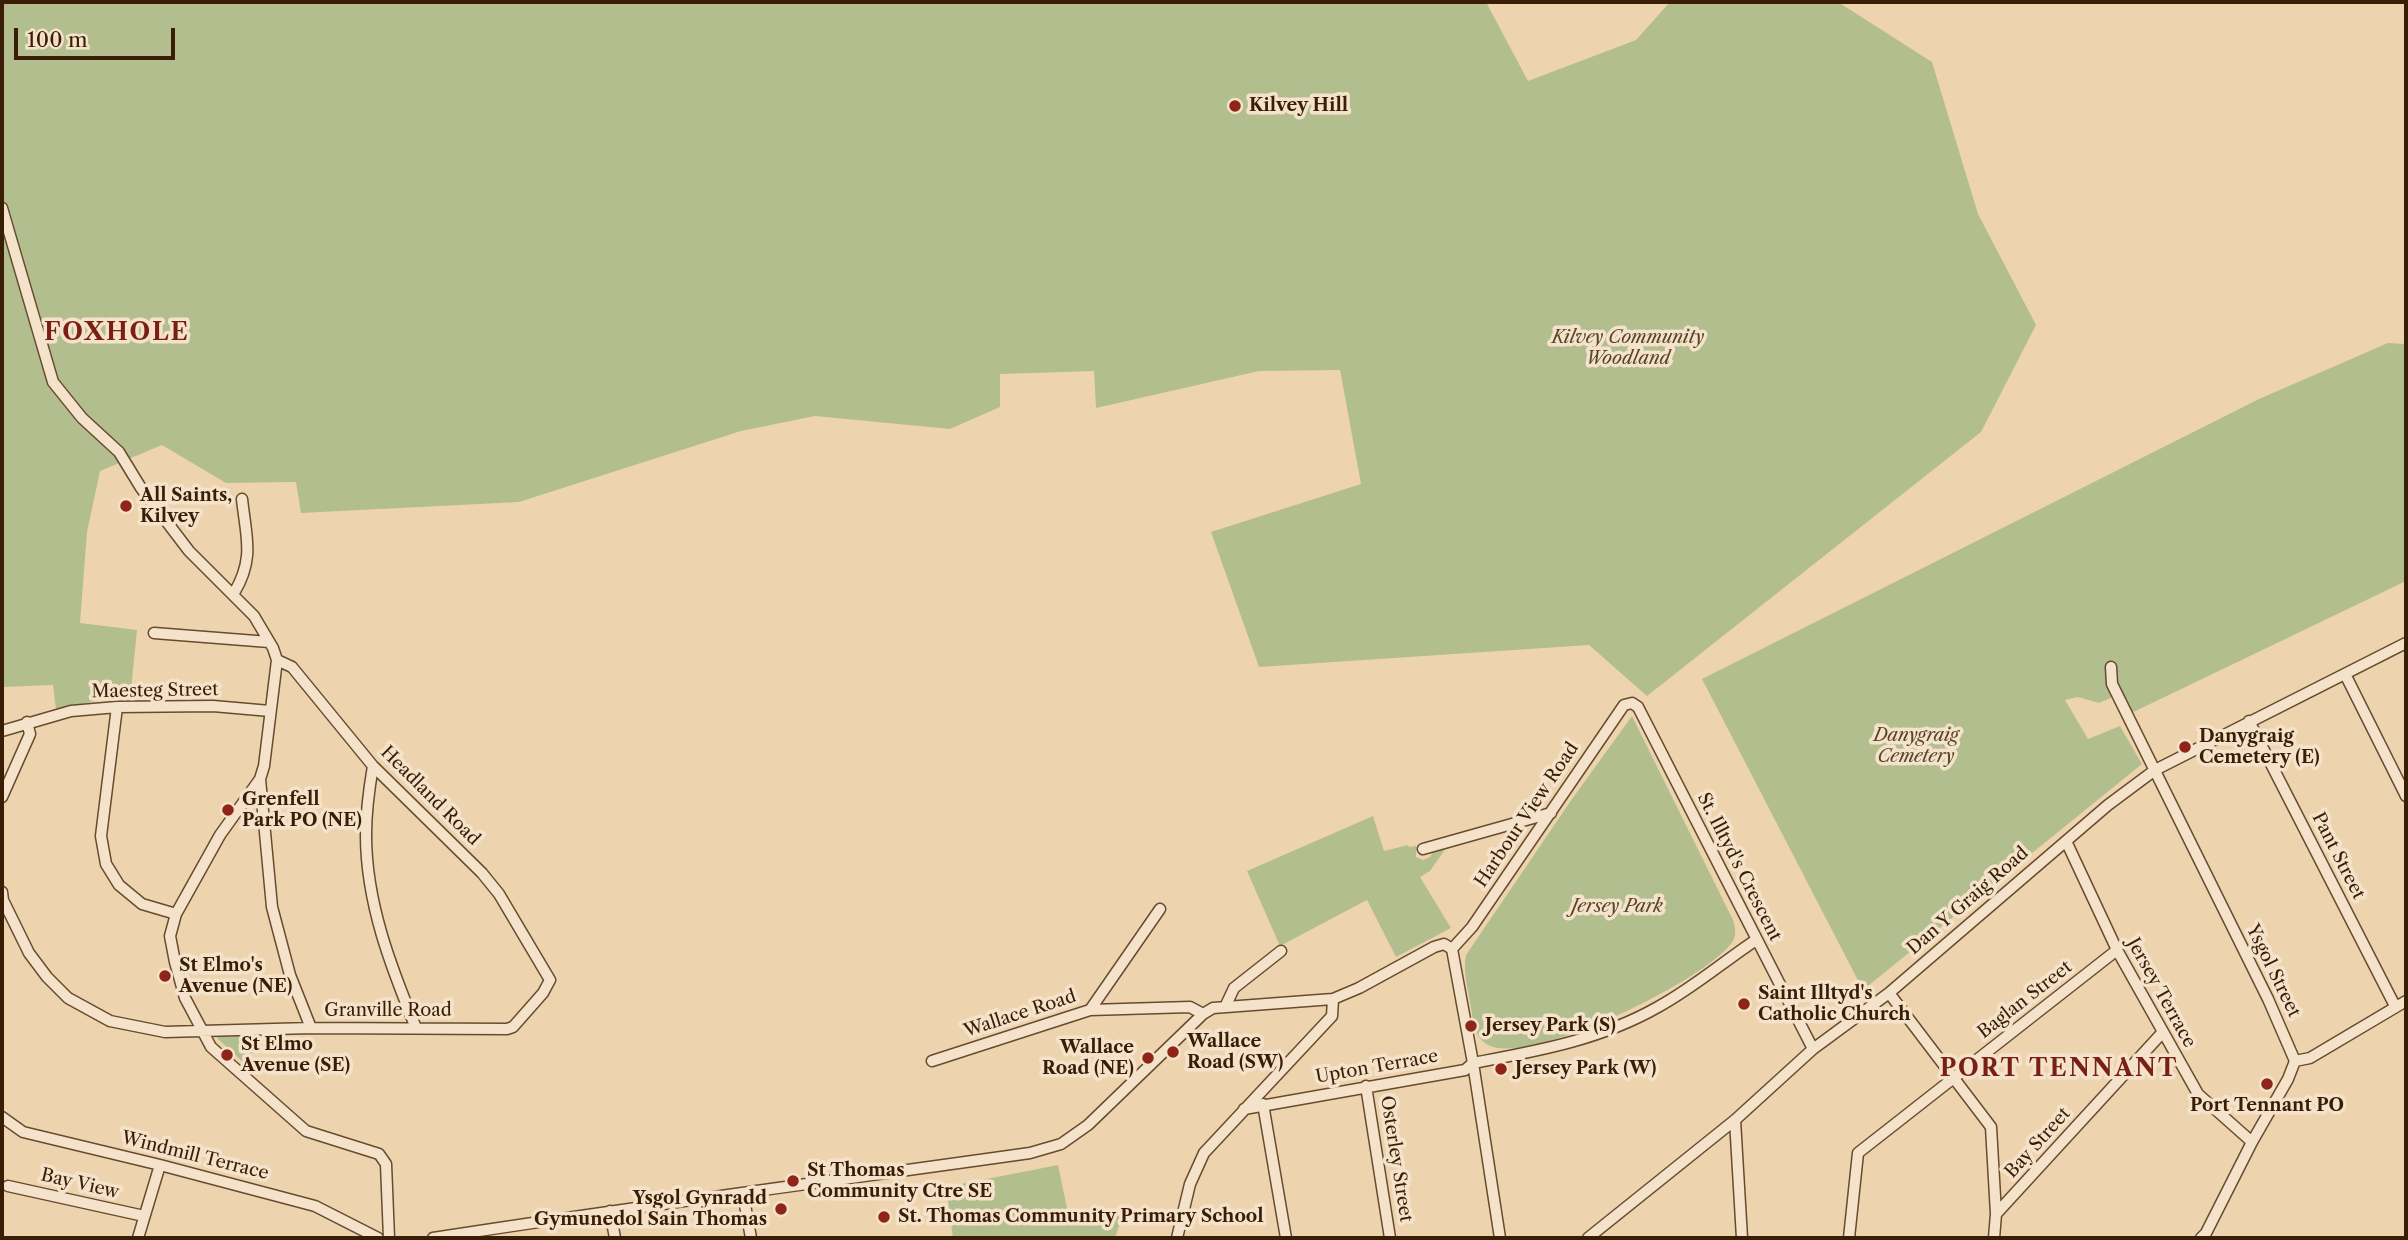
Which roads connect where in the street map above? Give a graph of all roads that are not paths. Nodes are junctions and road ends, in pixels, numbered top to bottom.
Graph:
1 (2, 208) edge
2 (242, 499) dead end
3 (234, 593) junction
4 (154, 633) dead end
5 (2406, 643) edge
6 (271, 645) junction
7 (277, 660) junction
8 (2111, 667) dead end
9 (2345, 674) junction
10 (1632, 703) joint
11 (117, 706) junction
12 (270, 711) junction
13 (2249, 721) junction
14 (27, 722) junction
15 (2, 731) edge
16 (373, 765) junction
17 (2155, 770) junction
18 (260, 779) junction
19 (2406, 796) edge
20 (2, 797) edge
21 (1551, 813) junction
22 (2066, 841) junction
23 (1423, 849) dead end
24 (2, 892) edge
25 (1160, 909) dead end
26 (176, 914) junction
27 (1756, 940) junction
28 (1452, 949) junction
29 (2117, 950) junction
30 (1281, 951) dead end
31 (550, 980) joint
32 (1889, 993) junction
33 (1333, 999) junction
34 (2401, 1003) edge
35 (1226, 1005) junction
36 (1090, 1010) junction
37 (1203, 1014) junction
38 (311, 1028) junction
39 (416, 1028) junction
40 (202, 1032) junction
41 (2162, 1032) junction
42 (1812, 1049) junction
43 (932, 1060) dead end
44 (2295, 1061) junction
45 (1473, 1063) junction
46 (1955, 1077) junction
47 (1366, 1086) junction
48 (1263, 1104) junction
49 (1244, 1109) junction
50 (2, 1117) edge
51 (1735, 1121) junction
52 (2252, 1142) junction
53 (160, 1164) junction
54 (8, 1186) dead end
55 (743, 1194) junction
56 (610, 1210) junction
57 (1996, 1214) junction
58 (144, 1216) junction
59 (1593, 1236) edge
60 (138, 1238) edge
61 (378, 1238) edge
62 (389, 1238) edge
63 (433, 1238) edge
64 (615, 1238) edge
65 (751, 1238) edge
66 (1177, 1238) edge
67 (1286, 1238) edge
68 (1390, 1238) edge
69 (1500, 1238) edge
70 (1742, 1238) edge
71 (1849, 1238) edge
72 (1994, 1238) edge
73 (2201, 1238) edge

1 - 3 street
2 - 3 street
3 - 6 street
4 - 6 street
5 - 9 street, Dan Y Graig Road
6 - 7 street
7 - 12 street
7 - 16 street, Headland Road
8 - 17 street, Ysgol Street
9 - 13 street, Dan Y Graig Road
9 - 19 street
10 - 21 street, Harbour View Road
10 - 27 street, St. Illtyd's Crescent
11 - 12 street, Maesteg Street
11 - 14 street, Maesteg Street
11 - 26 street
12 - 18 street
13 - 17 street, Dan Y Graig Road
13 - 34 street, Pant Street
14 - 15 street, Maesteg Street
14 - 20 street
16 - 31 street, Headland Road
16 - 39 street
17 - 22 street, Dan Y Graig Road
17 - 44 street, Ysgol Street
18 - 26 street
18 - 38 street
21 - 23 street
21 - 28 street, Harbour View Road
22 - 29 street, Jersey Terrace
22 - 32 street, Dan Y Graig Road
24 - 40 street, Granville Road
25 - 36 street
26 - 40 street
27 - 42 street, St. Illtyd's Crescent
27 - 45 street, Upton Terrace
28 - 33 street
28 - 45 street
29 - 41 street, Jersey Terrace
29 - 46 street, Baglan Street
30 - 35 street
31 - 39 street, Granville Road
32 - 42 street, Dan Y Graig Road
32 - 46 street
33 - 35 street
33 - 49 street
34 - 44 street
35 - 37 street
36 - 37 street, Wallace Road
36 - 43 street, Wallace Road
37 - 55 street
38 - 39 street, Granville Road
38 - 40 street, Granville Road
40 - 62 street
41 - 52 street, Jersey Terrace
41 - 57 street, Bay Street
42 - 51 street, Dan Y Graig Road
44 - 52 street
45 - 47 street, Upton Terrace
45 - 69 street
46 - 57 street
46 - 71 street, Baglan Street
47 - 48 street, Upton Terrace
47 - 68 street, Osterley Street
48 - 49 street, Upton Terrace
48 - 67 street
49 - 66 street
50 - 53 street, Windmill Terrace
51 - 59 street, Dan Y Graig Road
51 - 70 street
52 - 73 street
53 - 58 street
53 - 61 street, Windmill Terrace
54 - 58 street, Bay View
55 - 56 street
55 - 65 street
56 - 63 street
56 - 64 street
57 - 72 street
58 - 60 street

